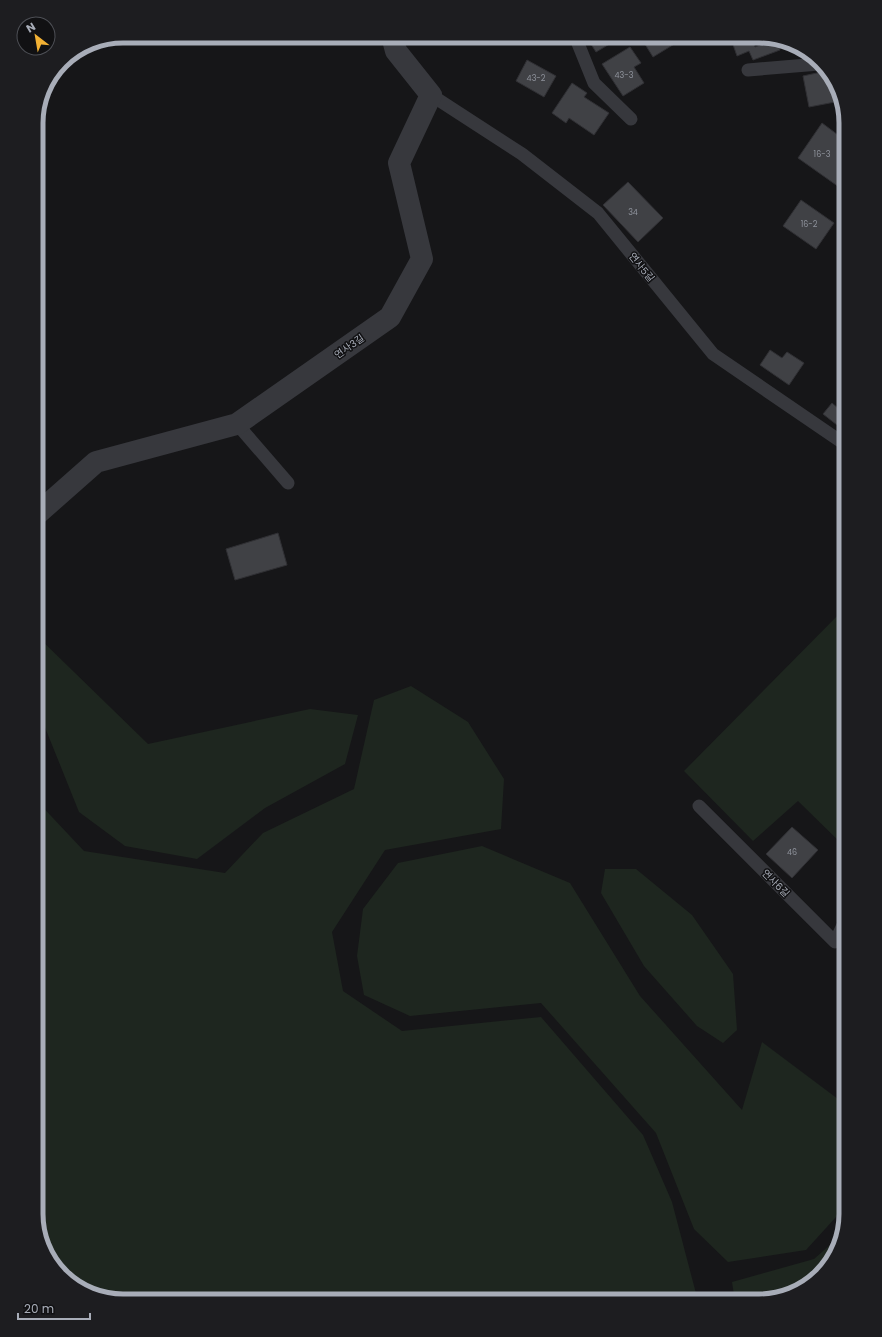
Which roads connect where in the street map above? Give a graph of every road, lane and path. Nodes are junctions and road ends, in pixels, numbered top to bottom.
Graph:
1 (394, 43) edge
2 (578, 43) edge
3 (814, 64) edge
4 (748, 70) dead end
5 (431, 95) junction
6 (631, 118) dead end
7 (237, 424) junction
8 (839, 440) edge
9 (288, 483) dead end
10 (43, 509) edge
11 (699, 806) dead end
12 (839, 934) edge

1 - 5 street
2 - 6 lane
3 - 4 lane
5 - 7 street, 연사3길
5 - 8 lane, 연사5길
7 - 9 lane
7 - 10 street, 연사3길
11 - 12 lane, 연사6길

